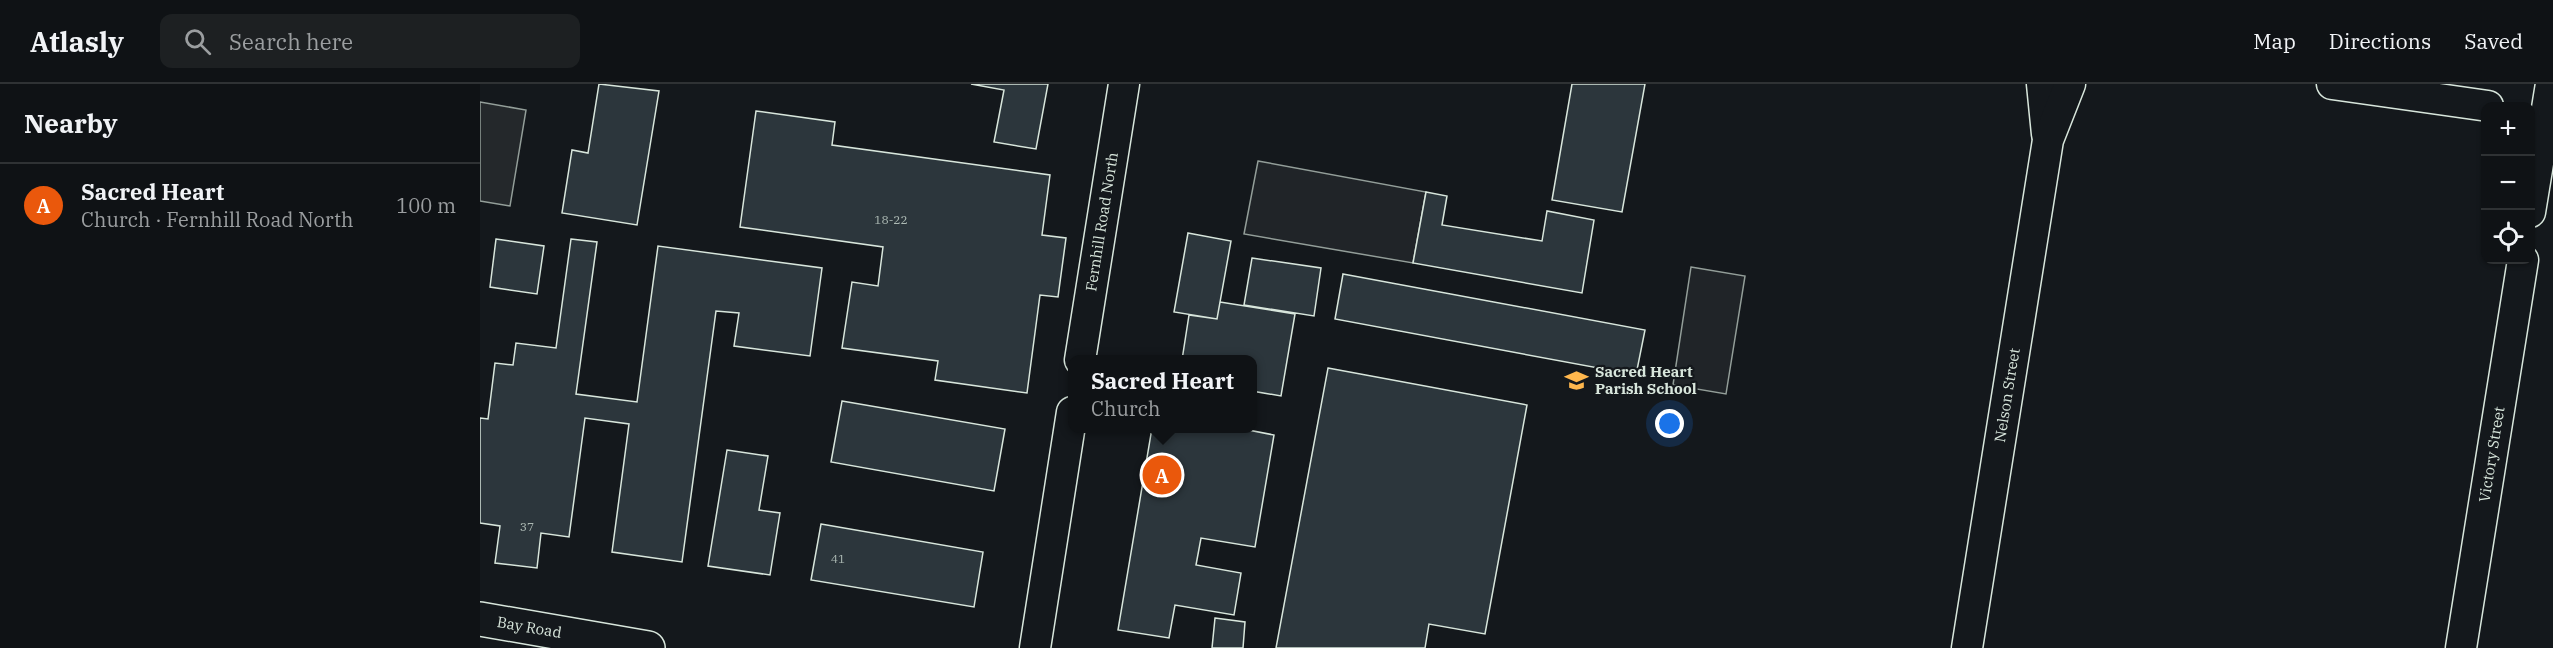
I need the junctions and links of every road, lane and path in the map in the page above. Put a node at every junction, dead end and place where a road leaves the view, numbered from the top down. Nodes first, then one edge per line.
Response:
1 (1124, 84) edge
2 (2042, 84) edge
3 (2070, 84) edge
4 (2332, 84) edge
5 (2551, 84) edge
6 (2481, 105) edge
7 (2543, 114) edge
8 (2048, 140) junction
9 (2530, 210) edge
10 (2522, 264) edge
11 (1081, 355) edge
12 (1069, 433) edge
13 (480, 619) edge
14 (648, 648) edge
15 (1035, 648) edge
16 (1967, 648) edge
17 (2461, 648) edge

1 - 11 street, Fernhill Road North
2 - 8 street, Nelson Street
3 - 8 street, Nelson Street
4 - 6 street
5 - 7 street
7 - 9 street
8 - 16 street, Nelson Street
10 - 17 street, Victory Street
12 - 15 street
13 - 14 main road, Bay Road

